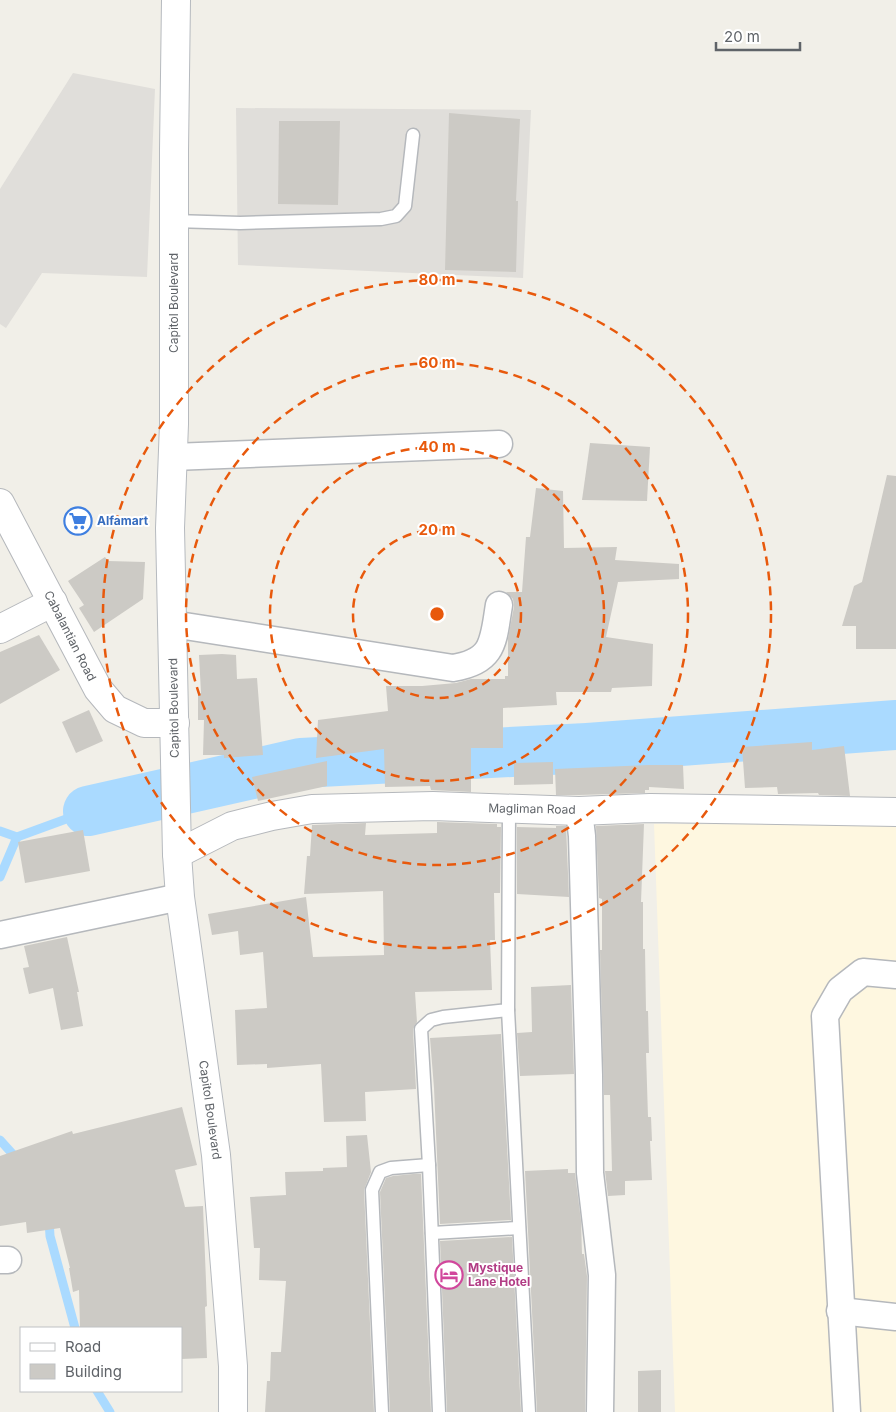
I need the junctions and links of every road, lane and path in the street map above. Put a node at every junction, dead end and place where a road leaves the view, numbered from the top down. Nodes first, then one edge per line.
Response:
1 (176, 0) edge
2 (413, 135) dead end
3 (174, 221) junction
4 (499, 444) dead end
5 (173, 457) junction
6 (0, 503) edge
7 (53, 602) junction
8 (499, 605) dead end
9 (172, 624) junction
10 (0, 629) edge
11 (175, 723) junction
12 (509, 809) junction
13 (580, 810) junction
14 (896, 812) edge
15 (177, 843) junction
16 (180, 896) junction
17 (6, 933) edge
18 (896, 975) edge
19 (508, 1010) junction
20 (429, 1165) junction
21 (518, 1228) junction
22 (432, 1233) junction
23 (840, 1311) junction
24 (896, 1317) edge
25 (233, 1412) edge
26 (382, 1412) edge
27 (439, 1412) edge
28 (529, 1412) edge
29 (600, 1412) edge
30 (847, 1412) edge

1 - 3 main road, Capitol Boulevard
2 - 3 lane
3 - 5 main road, Capitol Boulevard
4 - 5 street
5 - 9 main road, Capitol Boulevard
6 - 7 main road, Cabalantian Road
7 - 10 main road
7 - 11 main road, Cabalantian Road
8 - 9 street
9 - 11 main road, Capitol Boulevard
11 - 15 main road, Capitol Boulevard
12 - 13 main road, Magliman Road
12 - 15 main road, Magliman Road
12 - 19 lane
13 - 14 main road, Magliman Road
13 - 29 street
15 - 16 main road, Capitol Boulevard
16 - 17 street
16 - 25 main road, Capitol Boulevard
18 - 23 street
19 - 20 lane
19 - 21 lane
20 - 22 lane
20 - 26 lane
21 - 22 lane
21 - 28 lane
22 - 27 lane
23 - 24 street
23 - 30 street

